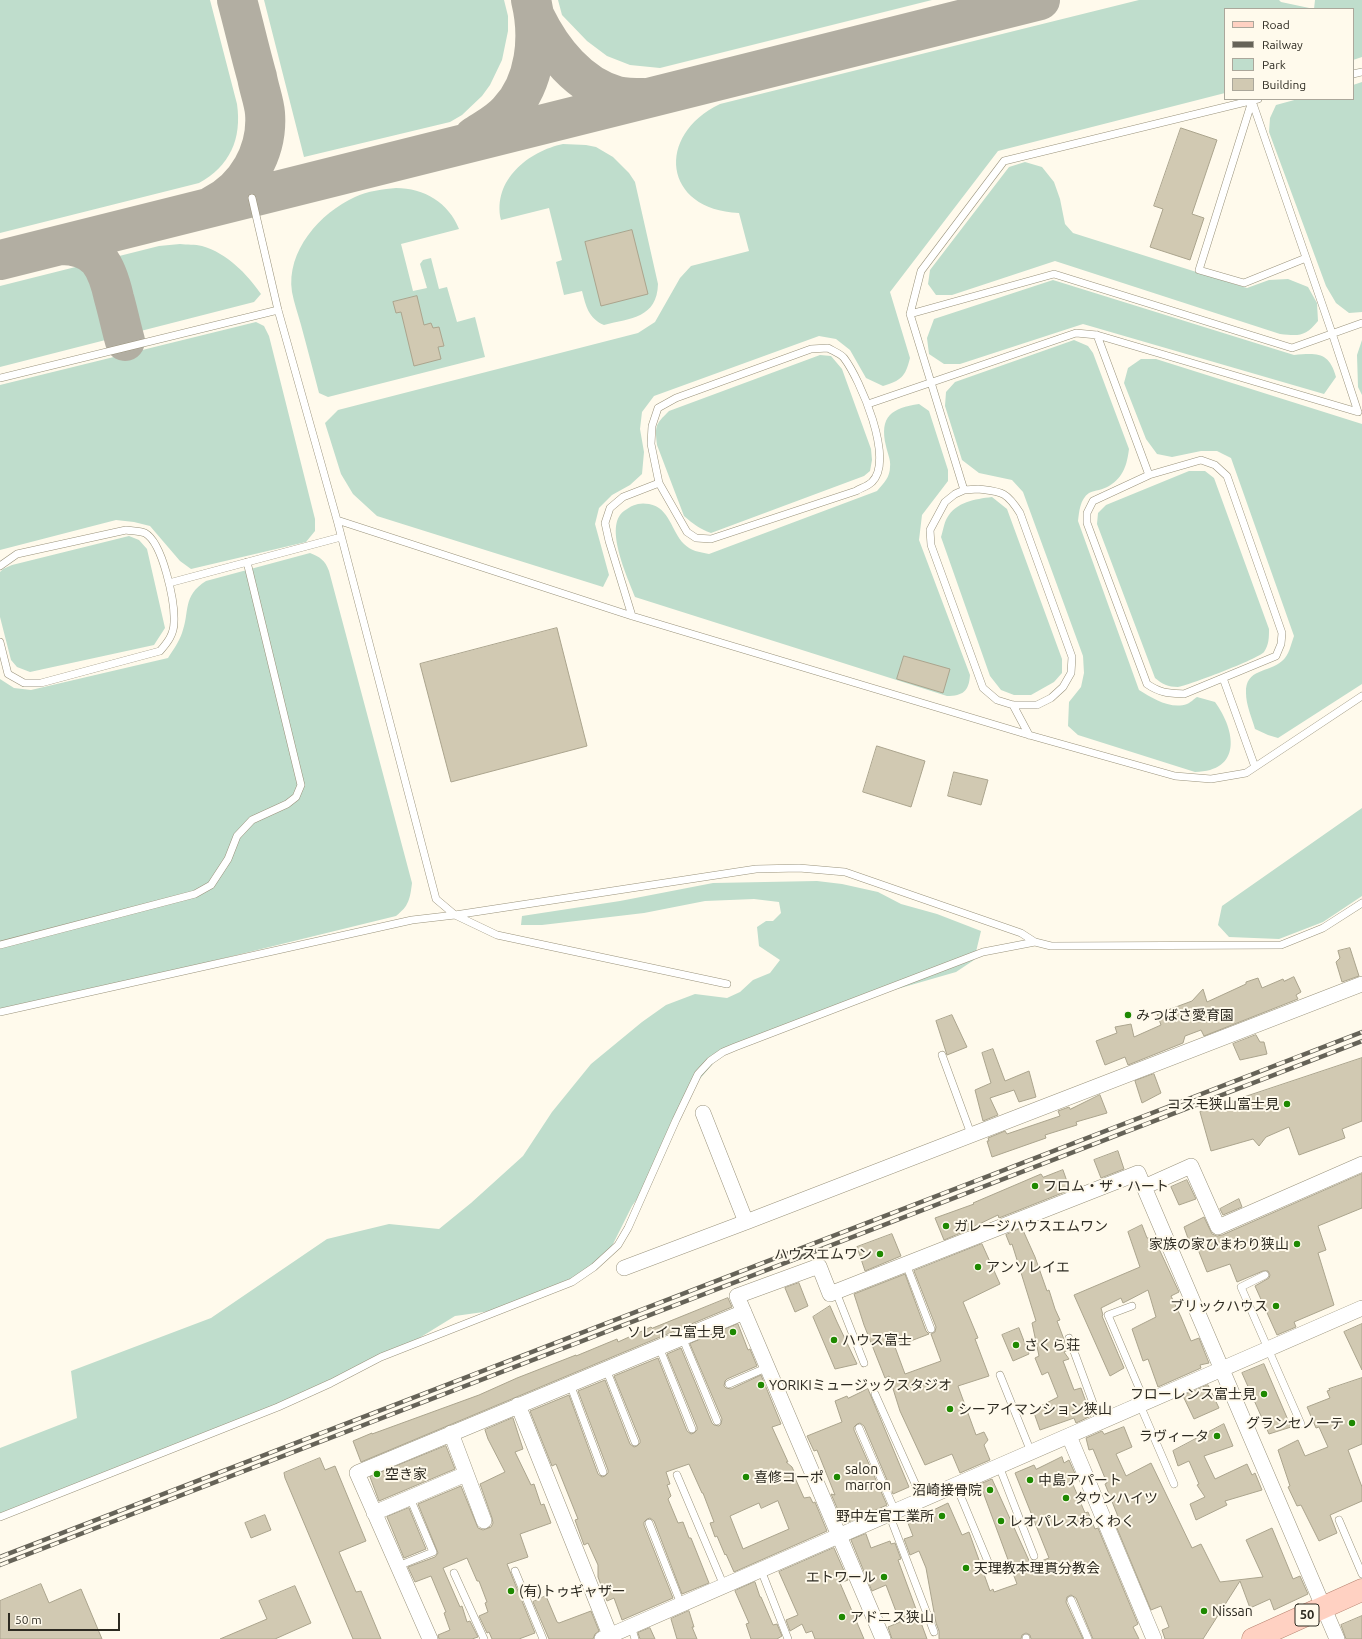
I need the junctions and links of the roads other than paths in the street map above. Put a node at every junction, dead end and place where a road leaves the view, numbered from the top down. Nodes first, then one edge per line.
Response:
1 (1255, 100) edge
2 (252, 198) dead end
3 (1306, 258) junction
4 (278, 310) junction
5 (910, 314) junction
6 (1362, 323) edge
7 (1332, 334) junction
8 (1097, 335) junction
9 (0, 378) edge
10 (931, 383) junction
11 (868, 404) junction
12 (1148, 475) junction
13 (660, 483) junction
14 (964, 490) junction
15 (337, 520) junction
16 (341, 537) junction
17 (248, 562) junction
18 (0, 566) edge
19 (169, 582) junction
20 (632, 616) junction
21 (0, 642) edge
22 (1224, 678) junction
23 (1362, 696) edge
24 (1013, 705) junction
25 (1029, 735) junction
26 (1255, 767) junction
27 (1362, 903) edge
28 (456, 915) junction
29 (1035, 942) junction
30 (0, 945) edge
31 (727, 984) dead end
32 (1362, 984) edge
33 (0, 1012) edge
34 (942, 1055) dead end
35 (703, 1113) dead end
36 (971, 1134) junction
37 (1362, 1164) edge
38 (1144, 1187) junction
39 (746, 1222) junction
40 (906, 1264) junction
41 (624, 1268) dead end
42 (1265, 1275) dead end
43 (836, 1292) junction
44 (1132, 1306) dead end
45 (1362, 1308) edge
46 (744, 1312) junction
47 (931, 1329) dead end
48 (682, 1337) junction
49 (1069, 1338) dead end
50 (659, 1347) junction
51 (1267, 1349) junction
52 (864, 1363) dead end
53 (768, 1367) junction
54 (606, 1368) junction
55 (1222, 1369) junction
56 (1000, 1375) dead end
57 (570, 1384) junction
58 (729, 1384) dead end
59 (875, 1394) dead end
60 (1142, 1404) junction
61 (518, 1405) junction
62 (717, 1421) dead end
63 (1100, 1422) junction
64 (1301, 1424) dead end
65 (859, 1428) dead end
66 (692, 1429) dead end
67 (451, 1432) junction
68 (1069, 1436) junction
69 (635, 1442) dead end
70 (1031, 1452) junction
71 (999, 1466) junction
72 (603, 1472) dead end
73 (466, 1474) junction
74 (677, 1475) dead end
75 (1174, 1484) dead end
76 (956, 1485) junction
77 (410, 1498) junction
78 (922, 1499) junction
79 (892, 1512) junction
80 (374, 1513) junction
81 (0, 1517) edge
82 (1339, 1520) dead end
83 (484, 1521) dead end
84 (649, 1522) dead end
85 (839, 1536) junction
86 (1034, 1556) dead end
87 (398, 1566) junction
88 (761, 1570) junction
89 (991, 1570) dead end
90 (515, 1571) dead end
91 (454, 1573) dead end
92 (1362, 1574) edge
93 (724, 1586) junction
94 (1362, 1590) edge
95 (1071, 1600) dead end
96 (681, 1604) junction
97 (1324, 1608) junction
98 (934, 1632) dead end
99 (633, 1633) edge
100 (606, 1637) edge
101 (430, 1639) edge
102 (484, 1639) edge
103 (543, 1639) edge
104 (788, 1639) edge
105 (884, 1639) edge
106 (1088, 1639) edge
107 (1154, 1639) edge
108 (1253, 1639) edge
109 (1337, 1639) edge

1 - 3 lane
1 - 3 lane
1 - 5 lane
2 - 4 lane
3 - 7 lane
4 - 9 lane
4 - 15 lane
5 - 7 lane
5 - 10 lane
6 - 7 lane
7 - 8 lane
8 - 10 lane
8 - 12 lane
10 - 11 lane
10 - 14 lane
11 - 13 lane
11 - 13 lane
12 - 22 lane
12 - 22 lane
13 - 20 lane
14 - 24 lane
14 - 24 lane
15 - 16 lane
15 - 20 lane
16 - 17 lane
16 - 28 lane
17 - 19 lane
17 - 30 lane
18 - 19 lane
19 - 21 lane
20 - 25 lane
22 - 26 lane
23 - 26 lane
24 - 25 lane
25 - 26 lane
27 - 29 lane
28 - 29 lane
28 - 31 lane
28 - 33 lane
29 - 81 lane
32 - 36 street
34 - 36 lane
35 - 39 street
36 - 39 street
37 - 38 street
38 - 40 street
38 - 55 street
39 - 41 street
40 - 43 street
40 - 47 lane
42 - 51 lane
43 - 46 street
43 - 52 lane
44 - 60 lane
45 - 51 street
46 - 48 street
46 - 53 street
48 - 50 street
48 - 62 lane
49 - 63 lane
50 - 54 street
50 - 66 lane
51 - 55 street
51 - 64 lane
53 - 58 lane
53 - 85 street
54 - 57 street
54 - 69 lane
55 - 60 street
55 - 97 street
56 - 70 lane
57 - 61 street
57 - 72 lane
59 - 78 lane
60 - 63 street
60 - 75 lane
61 - 67 street
61 - 100 street
63 - 68 street
65 - 79 lane
67 - 73 street
67 - 80 street
68 - 70 street
68 - 107 street
70 - 71 street
71 - 76 street
71 - 86 lane
73 - 77 street
73 - 83 street
74 - 93 lane
76 - 78 street
76 - 89 lane
77 - 80 street
77 - 87 lane
78 - 79 street
79 - 85 street
79 - 98 lane
80 - 87 street
82 - 92 lane
84 - 96 lane
85 - 88 street
85 - 105 street
87 - 101 street
88 - 93 street
88 - 104 lane
90 - 103 lane
91 - 102 lane
93 - 96 street
94 - 97 main road, 50
95 - 106 lane
96 - 99 street
97 - 108 main road, 50
97 - 109 street
99 - 100 street

